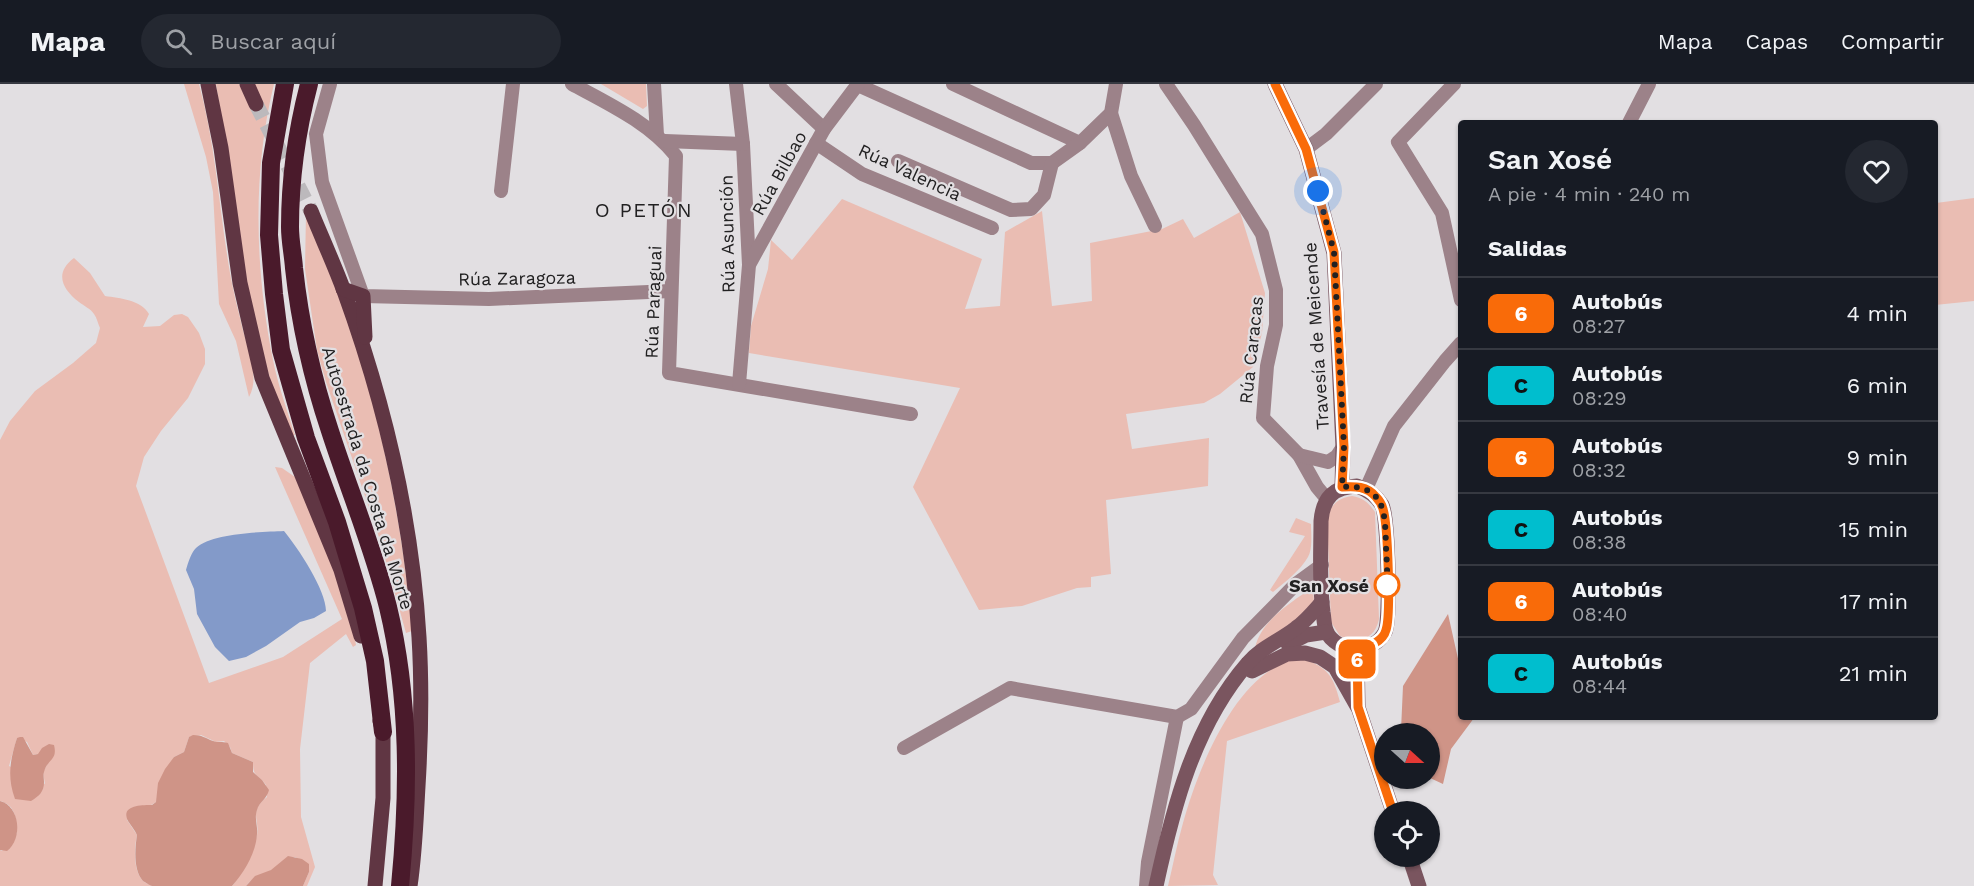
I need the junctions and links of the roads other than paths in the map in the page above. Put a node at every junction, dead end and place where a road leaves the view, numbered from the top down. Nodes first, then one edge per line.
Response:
1 (208, 84) edge
2 (246, 84) edge
3 (285, 84) edge
4 (309, 84) edge
5 (330, 84) edge
6 (513, 84) edge
7 (572, 84) edge
8 (654, 84) edge
9 (736, 84) edge
10 (776, 84) edge
11 (953, 84) edge
12 (1116, 84) edge
13 (1166, 84) edge
14 (1275, 84) edge
15 (1376, 84) edge
16 (1454, 84) edge
17 (1649, 84) edge
18 (858, 85) edge
19 (256, 104) tunnel mouth
20 (1111, 113) junction
21 (1631, 120) edge
22 (824, 129) junction
23 (661, 138) junction
24 (816, 143) junction
25 (1080, 143) junction
26 (743, 144) junction
27 (1306, 149) junction
28 (898, 161) dead end
29 (1052, 163) junction
30 (501, 191) dead end
31 (311, 211) tunnel mouth
32 (1155, 226) dead end
33 (992, 228) dead end
34 (749, 265) junction
35 (1458, 286) edge
36 (344, 289) junction
37 (671, 291) junction
38 (363, 296) junction
39 (1458, 346) edge
40 (367, 358) junction
41 (738, 384) junction
42 (911, 414) dead end
43 (1344, 447) junction
44 (1299, 455) junction
45 (1342, 487) junction
46 (1366, 489) junction
47 (1327, 499) junction
48 (1322, 565) junction
49 (1322, 602) junction
50 (1326, 632) junction
51 (1357, 650) junction
52 (1252, 671) junction
53 (1227, 692) junction
54 (1358, 707) junction
55 (1177, 717) junction
56 (382, 732) junction
57 (904, 748) dead end
58 (1389, 801) edge
59 (1413, 867) edge
60 (375, 886) edge
61 (399, 886) edge
62 (410, 886) edge
63 (1146, 886) edge
64 (1156, 886) edge
65 (1419, 886) edge

1 - 56 main road
2 - 19 main road
3 - 56 highway
4 - 61 highway, Autoestrada da Costa da Morte
5 - 38 street
6 - 30 street
7 - 23 street
8 - 23 street
9 - 26 street, Rúa Asunción
10 - 22 street
11 - 25 street
12 - 20 street
13 - 44 street, Rúa Caracas
14 - 27 main road, Travesía de Meicende
15 - 27 street
16 - 35 street
17 - 21 street
18 - 22 street, Rúa Bilbao
18 - 29 street
20 - 25 street
20 - 32 street
22 - 24 street, Rúa Bilbao
23 - 26 street
23 - 37 street, Rúa Paraguai
24 - 33 street, Rúa Valencia
24 - 34 street, Rúa Bilbao
25 - 29 street
26 - 34 street, Rúa Asunción
27 - 43 main road, Travesía de Meicende
28 - 29 street
31 - 36 main road
34 - 41 street, Rúa Asunción
36 - 38 main road
36 - 40 main road
37 - 38 street, Rúa Zaragoza
37 - 41 street, Rúa Paraguai
38 - 40 main road
39 - 46 street
40 - 62 main road
41 - 42 street, Rúa Paraguai
43 - 44 street
43 - 45 main road, Travesía de Meicende
44 - 47 street, Rúa Caracas
45 - 46 main road
45 - 47 main road
46 - 51 main road
47 - 48 main road
48 - 49 main road
48 - 55 street
49 - 50 main road
49 - 53 main road
50 - 51 main road
50 - 52 main road
51 - 54 main road
52 - 53 main road
52 - 54 main road
53 - 64 main road
54 - 58 main road
55 - 57 street
55 - 63 street
56 - 60 main road
59 - 65 main road

